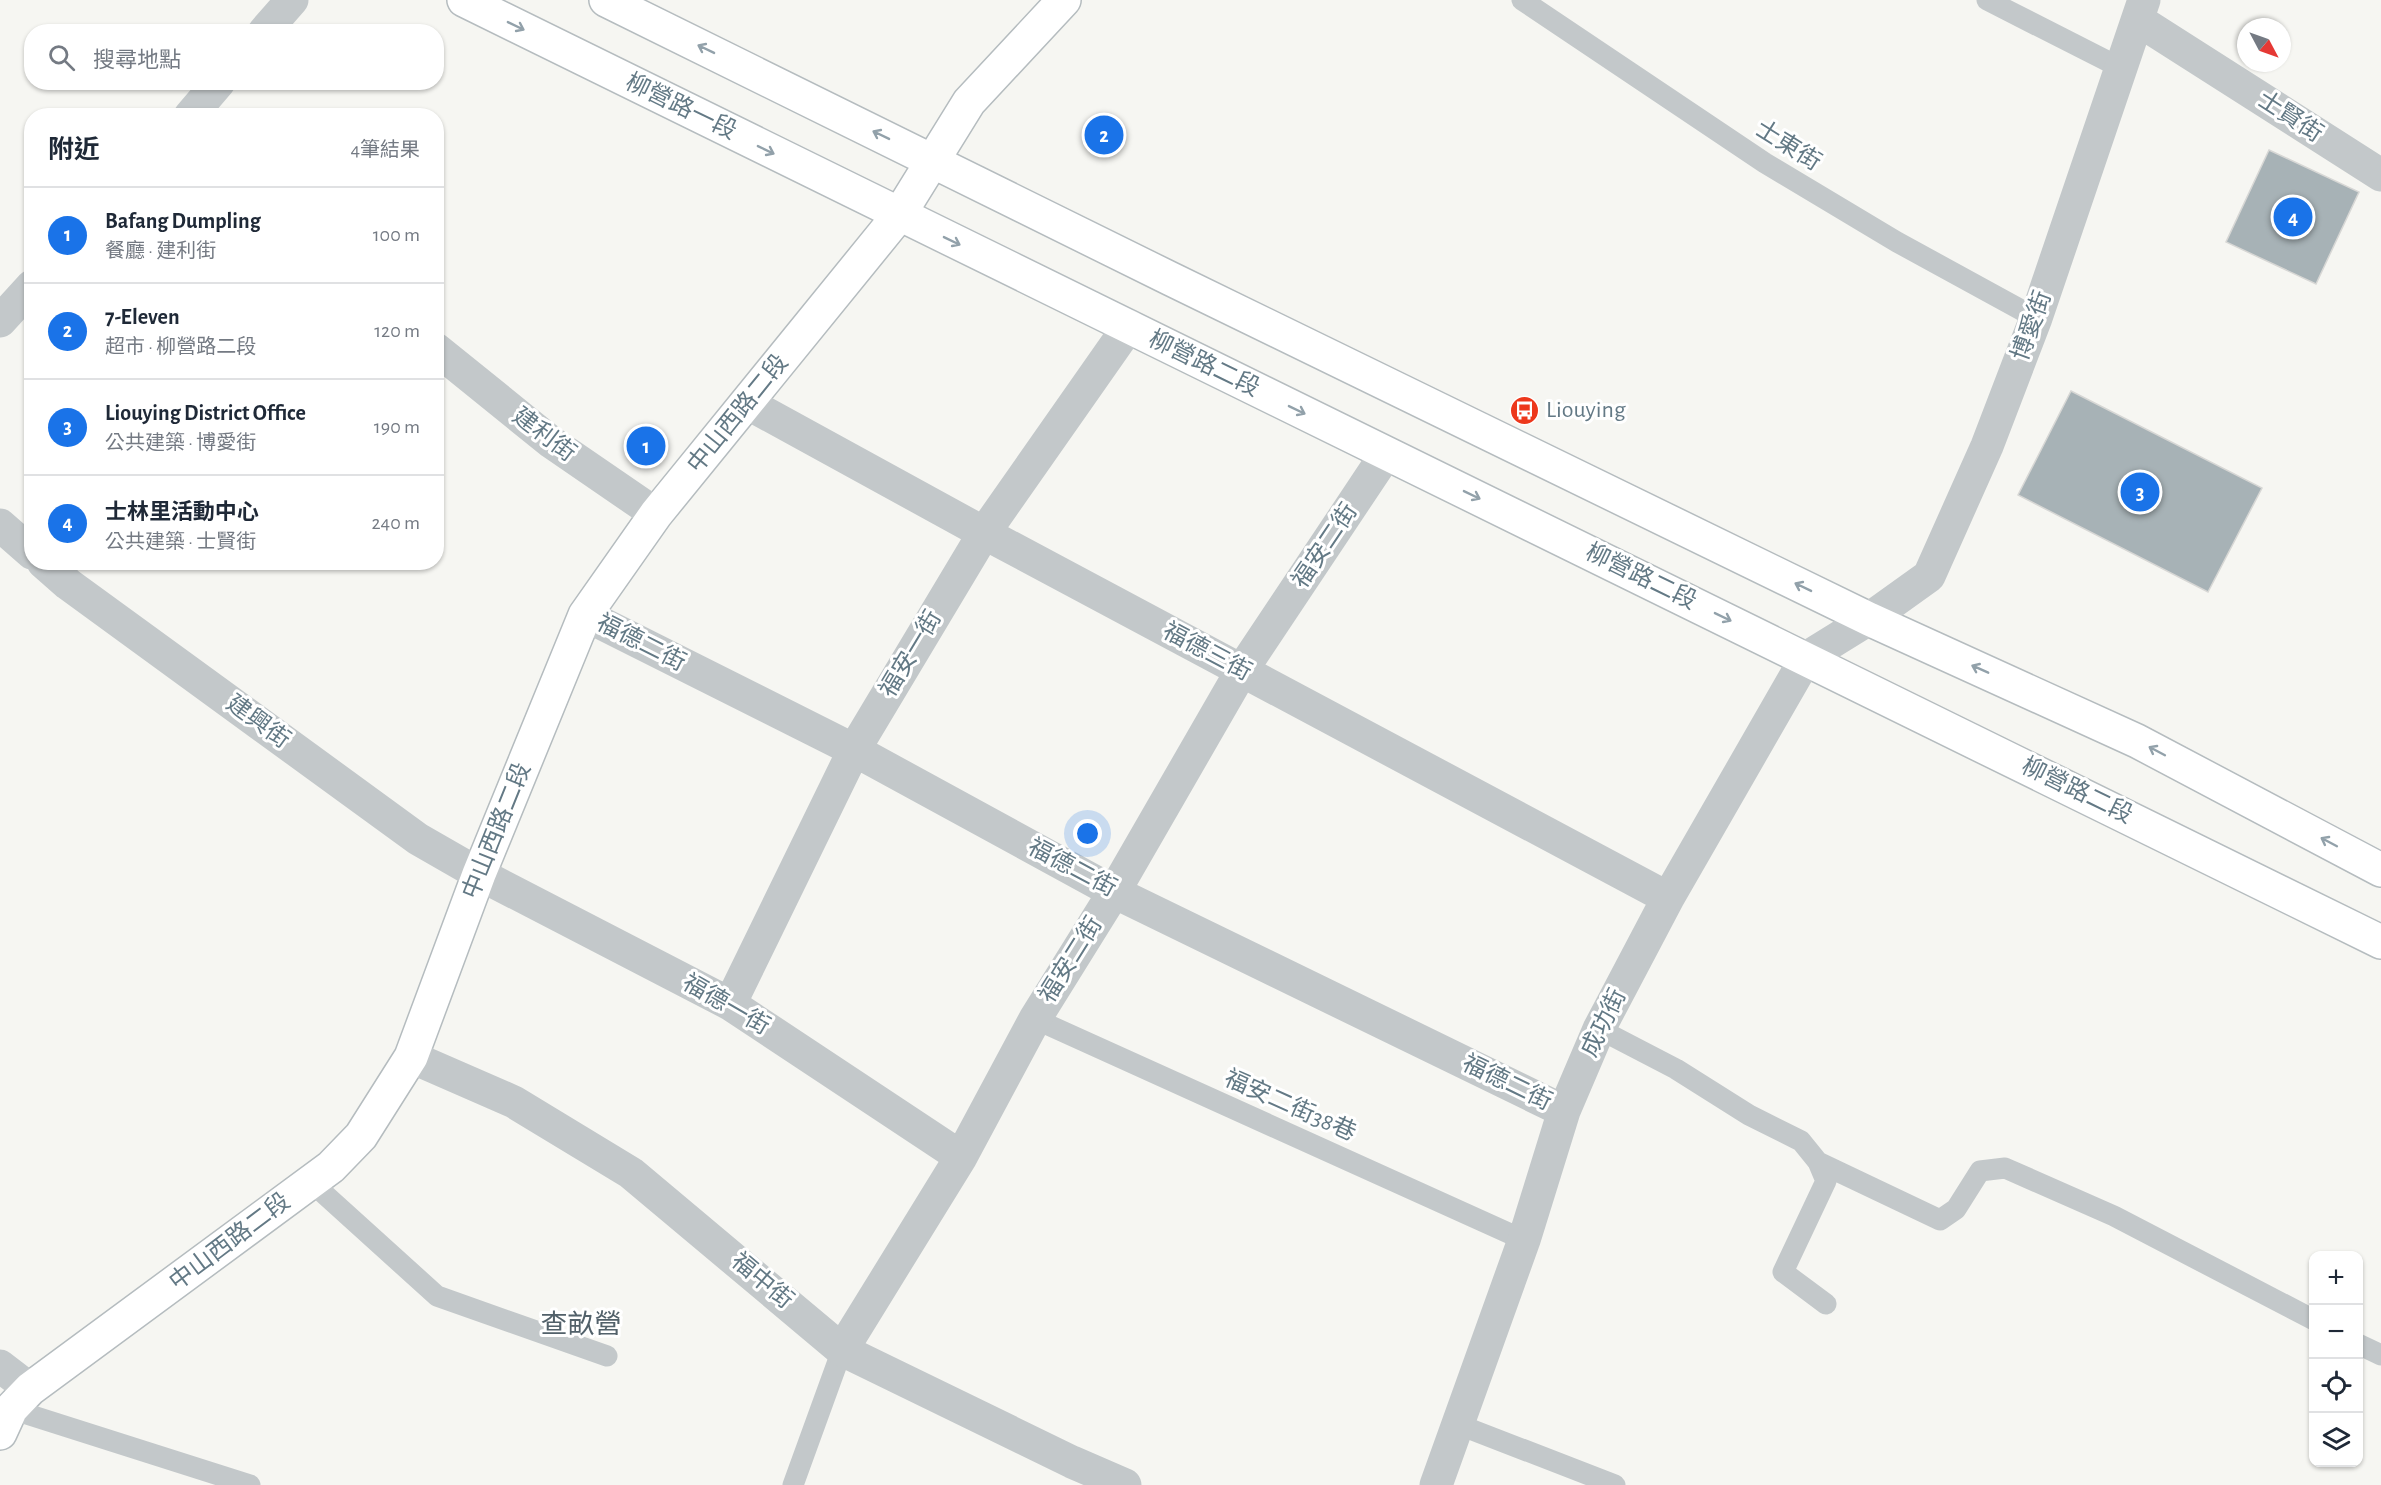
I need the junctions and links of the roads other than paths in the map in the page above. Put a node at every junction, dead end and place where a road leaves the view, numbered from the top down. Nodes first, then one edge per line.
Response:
1 (292, 0) edge
2 (464, 0) edge
3 (606, 0) edge
4 (1064, 0) edge
5 (1522, 0) edge
6 (1987, 0) edge
7 (2141, 10) edge
8 (271, 24) edge
9 (2121, 68) junction
10 (212, 90) edge
11 (197, 108) edge
12 (933, 160) junction
13 (2381, 175) edge
14 (899, 215) junction
15 (24, 294) edge
16 (2, 316) edge
17 (2036, 318) junction
18 (1129, 326) junction
19 (444, 355) edge
20 (747, 403) junction
21 (1386, 454) junction
22 (656, 514) junction
23 (0, 525) edge
24 (984, 533) junction
25 (24, 546) edge
26 (52, 570) edge
27 (585, 615) junction
28 (1869, 619) junction
29 (1806, 658) junction
30 (1242, 670) junction
31 (854, 750) junction
32 (2381, 870) edge
33 (479, 874) junction
34 (1114, 892) junction
35 (1668, 898) junction
36 (2381, 942) edge
37 (730, 1004) junction
38 (1035, 1019) junction
39 (1599, 1029) junction
40 (411, 1057) junction
41 (1564, 1111) junction
42 (961, 1157) junction
43 (1818, 1162) junction
44 (311, 1182) junction
45 (1524, 1240) junction
46 (1826, 1304) dead end
47 (2309, 1318) edge
48 (2363, 1346) edge
49 (842, 1350) junction
50 (2381, 1355) edge
51 (607, 1356) dead end
52 (0, 1366) edge
53 (14, 1410) edge
54 (1457, 1424) junction
55 (250, 1485) edge
56 (793, 1485) edge
57 (1125, 1485) edge
58 (1436, 1485) edge
59 (1615, 1485) edge

1 - 8 street
2 -> 14 street, 柳營路一段
12 -> 3 street
4 - 12 street, 中山西路二段
5 - 17 lane, 士東街
6 - 9 lane
7 - 9 street, 博愛街
7 - 13 street, 士賢街
9 - 17 street, 博愛街
10 - 11 street
12 - 14 street, 中山西路二段
28 -> 12 street
14 -> 18 street, 柳營路二段
14 - 20 street, 中山西路二段
15 - 16 street
17 - 28 street, 博愛街
18 -> 21 street, 柳營路二段
18 - 24 street, 福安一街
19 - 22 street, 建利街
20 - 22 street, 中山西路二段
20 - 24 street, 福德三街
21 -> 29 street, 柳營路二段
21 - 30 street, 福安二街
22 - 27 street, 中山西路二段
23 - 25 street
24 - 30 street, 福德三街
24 - 31 street, 福安一街
26 - 33 street, 建興街
27 - 31 street, 福德二街
27 - 33 street, 中山西路二段
28 - 29 street, 成功街
32 -> 28 street
29 - 35 street, 成功街
29 - 36 street, 柳營路二段
30 - 34 street, 福安二街
30 - 35 street, 福德三街
31 - 34 street, 福德二街
31 - 37 street, 福安一街
33 - 37 street, 福德一街
33 - 40 street, 中山西路二段
34 - 38 street, 福安二街
34 - 41 street, 福德二街
35 - 39 street, 成功街
37 - 42 street, 福德一街
38 - 42 street, 福安二街
38 - 45 lane, 福安二街38巷
39 - 41 street, 成功街
39 - 43 lane
40 - 44 street, 中山西路二段
40 - 49 street, 福中街
41 - 45 street, 成功街
42 - 49 street, 福安二街
43 - 46 lane
43 - 47 lane
44 - 51 lane
44 - 53 street, 中山西路二段
45 - 54 street, 成功街
48 - 50 lane
49 - 56 lane
49 - 57 street, 福中街
52 - 53 street
53 - 55 lane
54 - 58 street, 成功街
54 - 59 lane

